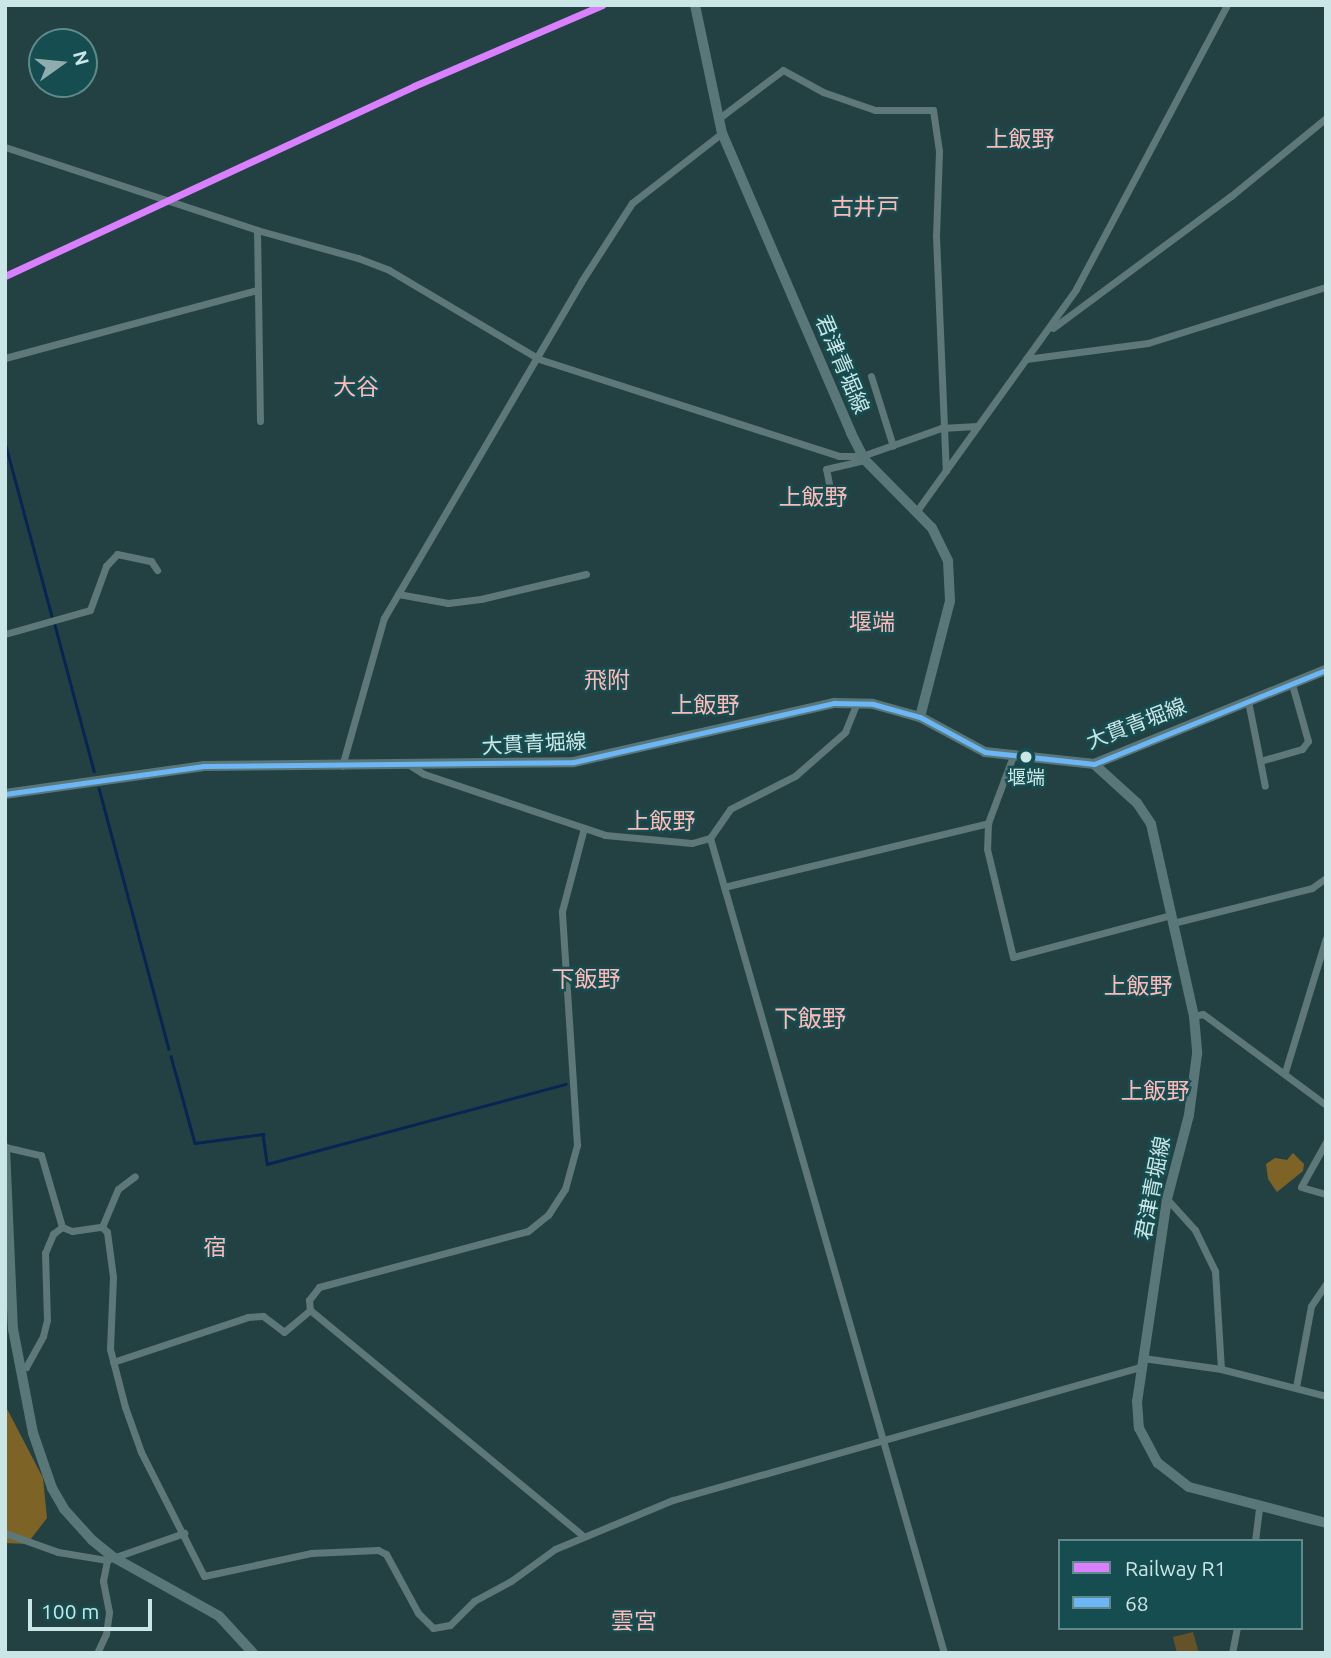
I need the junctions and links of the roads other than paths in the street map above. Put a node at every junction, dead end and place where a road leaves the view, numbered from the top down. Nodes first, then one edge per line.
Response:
1 (695, 5) edge
2 (1227, 5) edge
3 (1326, 118) edge
4 (718, 119) junction
5 (722, 133) junction
6 (5, 147) edge
7 (257, 230) junction
8 (1326, 287) edge
9 (257, 290) junction
10 (1049, 330) junction
11 (5, 358) edge
12 (539, 359) junction
13 (1026, 359) junction
14 (871, 376) dead end
15 (260, 421) dead end
16 (977, 426) junction
17 (941, 428) junction
18 (893, 446) junction
19 (864, 458) junction
20 (946, 471) junction
21 (831, 494) dead end
22 (916, 512) junction
23 (157, 570) dead end
24 (586, 574) dead end
25 (398, 594) junction
26 (5, 634) edge
27 (1326, 670) edge
28 (1292, 684) junction
29 (1248, 701) junction
30 (858, 703) junction
31 (920, 717) junction
32 (1013, 757) junction
33 (1260, 761) junction
34 (1094, 764) junction
35 (342, 766) junction
36 (411, 766) junction
37 (1265, 786) dead end
38 (5, 794) edge
39 (988, 823) junction
40 (584, 828) junction
41 (710, 838) junction
42 (1326, 878) edge
43 (724, 887) junction
44 (1172, 919) junction
45 (1326, 938) edge
46 (1194, 1016) junction
47 (1285, 1072) junction
48 (1326, 1105) edge
49 (1326, 1142) edge
50 (5, 1148) edge
51 (135, 1175) dead end
52 (1326, 1194) edge
53 (1167, 1199) junction
54 (62, 1227) junction
55 (102, 1227) junction
56 (1326, 1284) edge
57 (310, 1310) junction
58 (113, 1362) junction
59 (1142, 1362) junction
60 (19, 1367) junction
61 (1221, 1369) junction
62 (1296, 1387) junction
63 (1326, 1396) edge
64 (884, 1439) junction
65 (1259, 1508) junction
66 (1326, 1522) edge
67 (5, 1533) edge
68 (184, 1533) junction
69 (583, 1536) junction
70 (1255, 1539) edge
71 (110, 1558) junction
72 (1237, 1630) edge
73 (97, 1653) edge
74 (253, 1653) edge
75 (944, 1653) edge
76 (1232, 1653) edge

1 - 4 main road, 君津青堀線
2 - 10 street
3 - 10 street
4 - 5 main road, 君津青堀線
4 - 17 street
5 - 12 street
5 - 19 main road, 君津青堀線
6 - 7 street
7 - 9 street
7 - 12 street
8 - 13 street
9 - 11 street
9 - 15 street
10 - 13 street
12 - 19 street
12 - 25 street
13 - 16 street
14 - 18 street
16 - 17 street
16 - 20 street
17 - 18 street
17 - 20 street
18 - 19 street
19 - 21 street
19 - 22 main road, 君津青堀線
20 - 22 street
22 - 31 main road, 君津青堀線
23 - 26 street
24 - 25 street
25 - 35 street
27 - 28 main road, 大貫青堀線
28 - 29 main road, 大貫青堀線
28 - 33 street
29 - 33 street
29 - 34 main road, 大貫青堀線
30 - 31 main road, 大貫青堀線
30 - 36 main road, 大貫青堀線
30 - 41 street
31 - 32 main road, 大貫青堀線
32 - 34 main road, 大貫青堀線
32 - 39 street
33 - 37 street
34 - 44 main road, 君津青堀線
35 - 36 main road, 大貫青堀線
35 - 38 main road, 大貫青堀線
36 - 40 street
39 - 43 street
39 - 44 street
40 - 41 street
40 - 57 street
41 - 43 street
42 - 44 street
43 - 64 street
44 - 46 main road, 君津青堀線
45 - 47 street
46 - 47 street
46 - 53 main road, 君津青堀線
47 - 48 street
49 - 52 street
50 - 54 street
50 - 60 main road
51 - 55 street
53 - 59 main road, 君津青堀線
53 - 61 street
54 - 55 street
54 - 60 street
55 - 58 street
56 - 62 street
57 - 58 street
57 - 69 street
58 - 68 street
59 - 61 street
59 - 64 street
59 - 65 main road, 君津青堀線
60 - 71 main road
61 - 62 street
62 - 63 street
64 - 69 street
64 - 75 street
65 - 66 main road, 君津青堀線
65 - 70 street
67 - 71 street
68 - 69 street
68 - 71 street
71 - 73 street
71 - 74 main road
72 - 76 street

